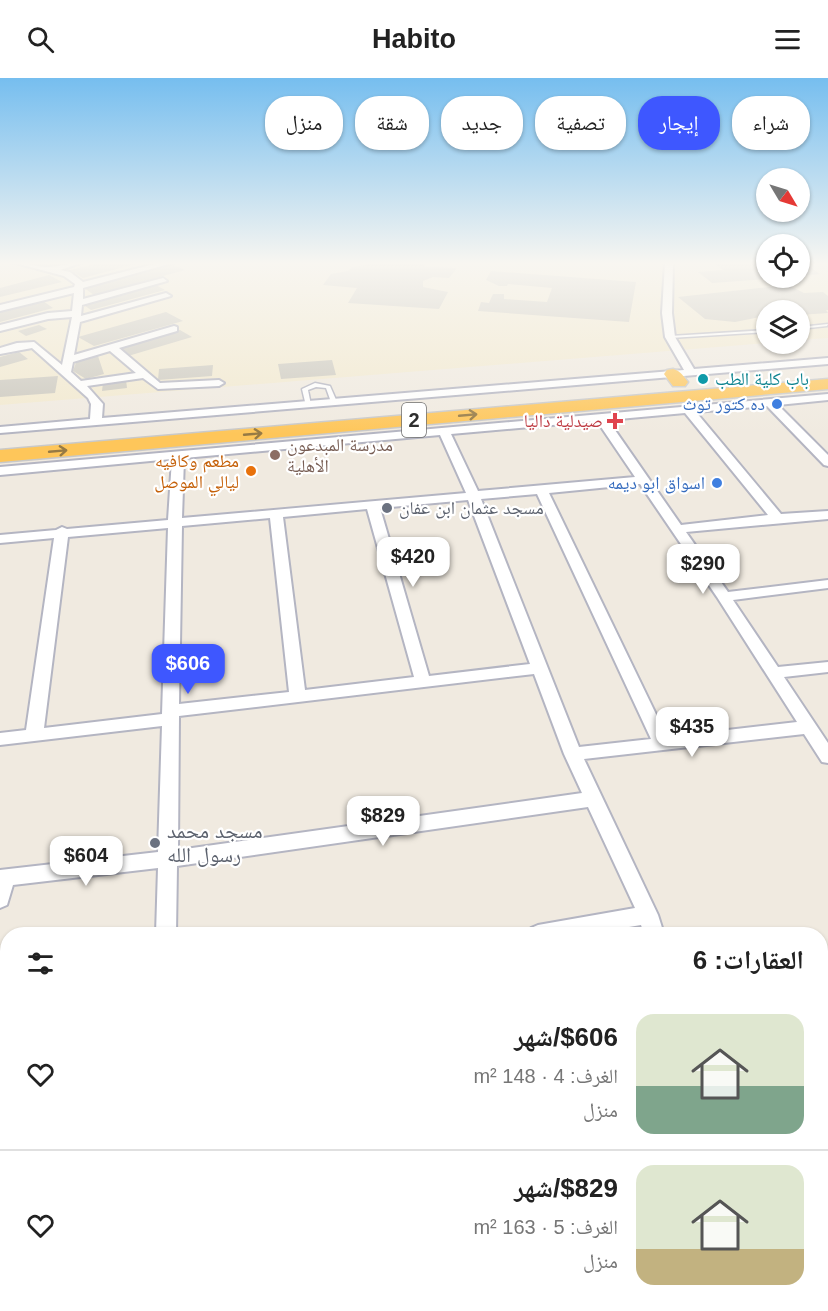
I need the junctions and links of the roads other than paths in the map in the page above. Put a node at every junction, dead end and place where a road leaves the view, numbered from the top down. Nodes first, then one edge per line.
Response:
1 (34, 320) edge
2 (77, 320) edge
3 (667, 320) edge
4 (827, 325) edge
5 (810, 327) edge
6 (0, 328) edge
7 (174, 329) dead end
8 (756, 332) edge
9 (0, 333) edge
10 (669, 337) junction
11 (17, 346) junction
12 (111, 347) junction
13 (0, 351) edge
14 (69, 360) junction
15 (828, 361) edge
16 (828, 370) edge
17 (66, 373) junction
18 (145, 375) junction
19 (681, 376) junction
20 (219, 383) dead end
21 (79, 384) junction
22 (828, 384) edge
23 (815, 394) edge
24 (334, 402) junction
25 (769, 402) junction
26 (308, 405) junction
27 (688, 409) junction
28 (600, 417) junction
29 (438, 418) junction
30 (96, 422) junction
31 (0, 430) edge
32 (0, 440) edge
33 (178, 455) junction
34 (0, 456) edge
35 (828, 462) edge
36 (0, 471) edge
37 (645, 480) junction
38 (541, 489) junction
39 (473, 495) junction
40 (372, 504) junction
41 (276, 513) junction
42 (828, 515) edge
43 (777, 518) junction
44 (175, 522) junction
45 (678, 529) junction
46 (62, 531) junction
47 (0, 539) edge
48 (828, 584) edge
49 (724, 597) junction
50 (828, 667) edge
51 (542, 668) junction
52 (773, 672) junction
53 (423, 682) junction
54 (298, 696) junction
55 (171, 715) junction
56 (808, 727) junction
57 (34, 735) junction
58 (0, 740) edge
59 (662, 744) junction
60 (573, 754) junction
61 (828, 757) edge
62 (593, 799) junction
63 (168, 859) junction
64 (2, 878) edge
65 (0, 899) edge
66 (651, 925) edge
67 (166, 927) edge
68 (626, 927) edge

1 - 6 street
2 - 14 street
3 - 10 street
4 - 5 lane
7 - 12 street
8 - 10 lane
9 - 11 street
10 - 19 street
11 - 13 street
11 - 17 street
12 - 14 street
12 - 18 street
14 - 17 street
15 - 19 street
16 - 19 highway, 2
17 - 21 street
18 - 20 street
18 - 21 street
19 - 24 street
19 - 29 highway, 2
21 - 30 street
22 - 23 highway, 2
23 - 25 street
29 -> 23 highway, 2
24 - 26 street
24 - 26 lane
25 - 27 street
25 - 35 street
26 - 30 street
27 - 28 street
27 - 43 street
28 - 29 street
28 - 37 street
29 - 32 highway, 2
29 - 33 street
34 -> 29 highway, 2
29 - 39 street
30 - 31 street
33 - 36 street
33 - 44 street
37 - 38 street
37 - 45 street
38 - 39 street
38 - 59 street
39 - 40 street
39 - 51 street
40 - 41 street
40 - 53 street
41 - 44 street
41 - 54 street
42 - 43 street
43 - 45 street
44 - 46 street
44 - 55 street
45 - 49 street
46 - 47 street
46 - 57 street
48 - 49 street
49 - 52 street
50 - 52 street
51 - 53 street
51 - 60 street
52 - 56 street
53 - 54 street
54 - 55 street
55 - 57 street
55 - 63 street
56 - 59 street
56 - 61 street
57 - 58 street
59 - 60 street
60 - 62 street
62 - 63 street
62 - 66 street
63 - 64 street
63 - 67 street
64 - 65 street
66 - 68 street

